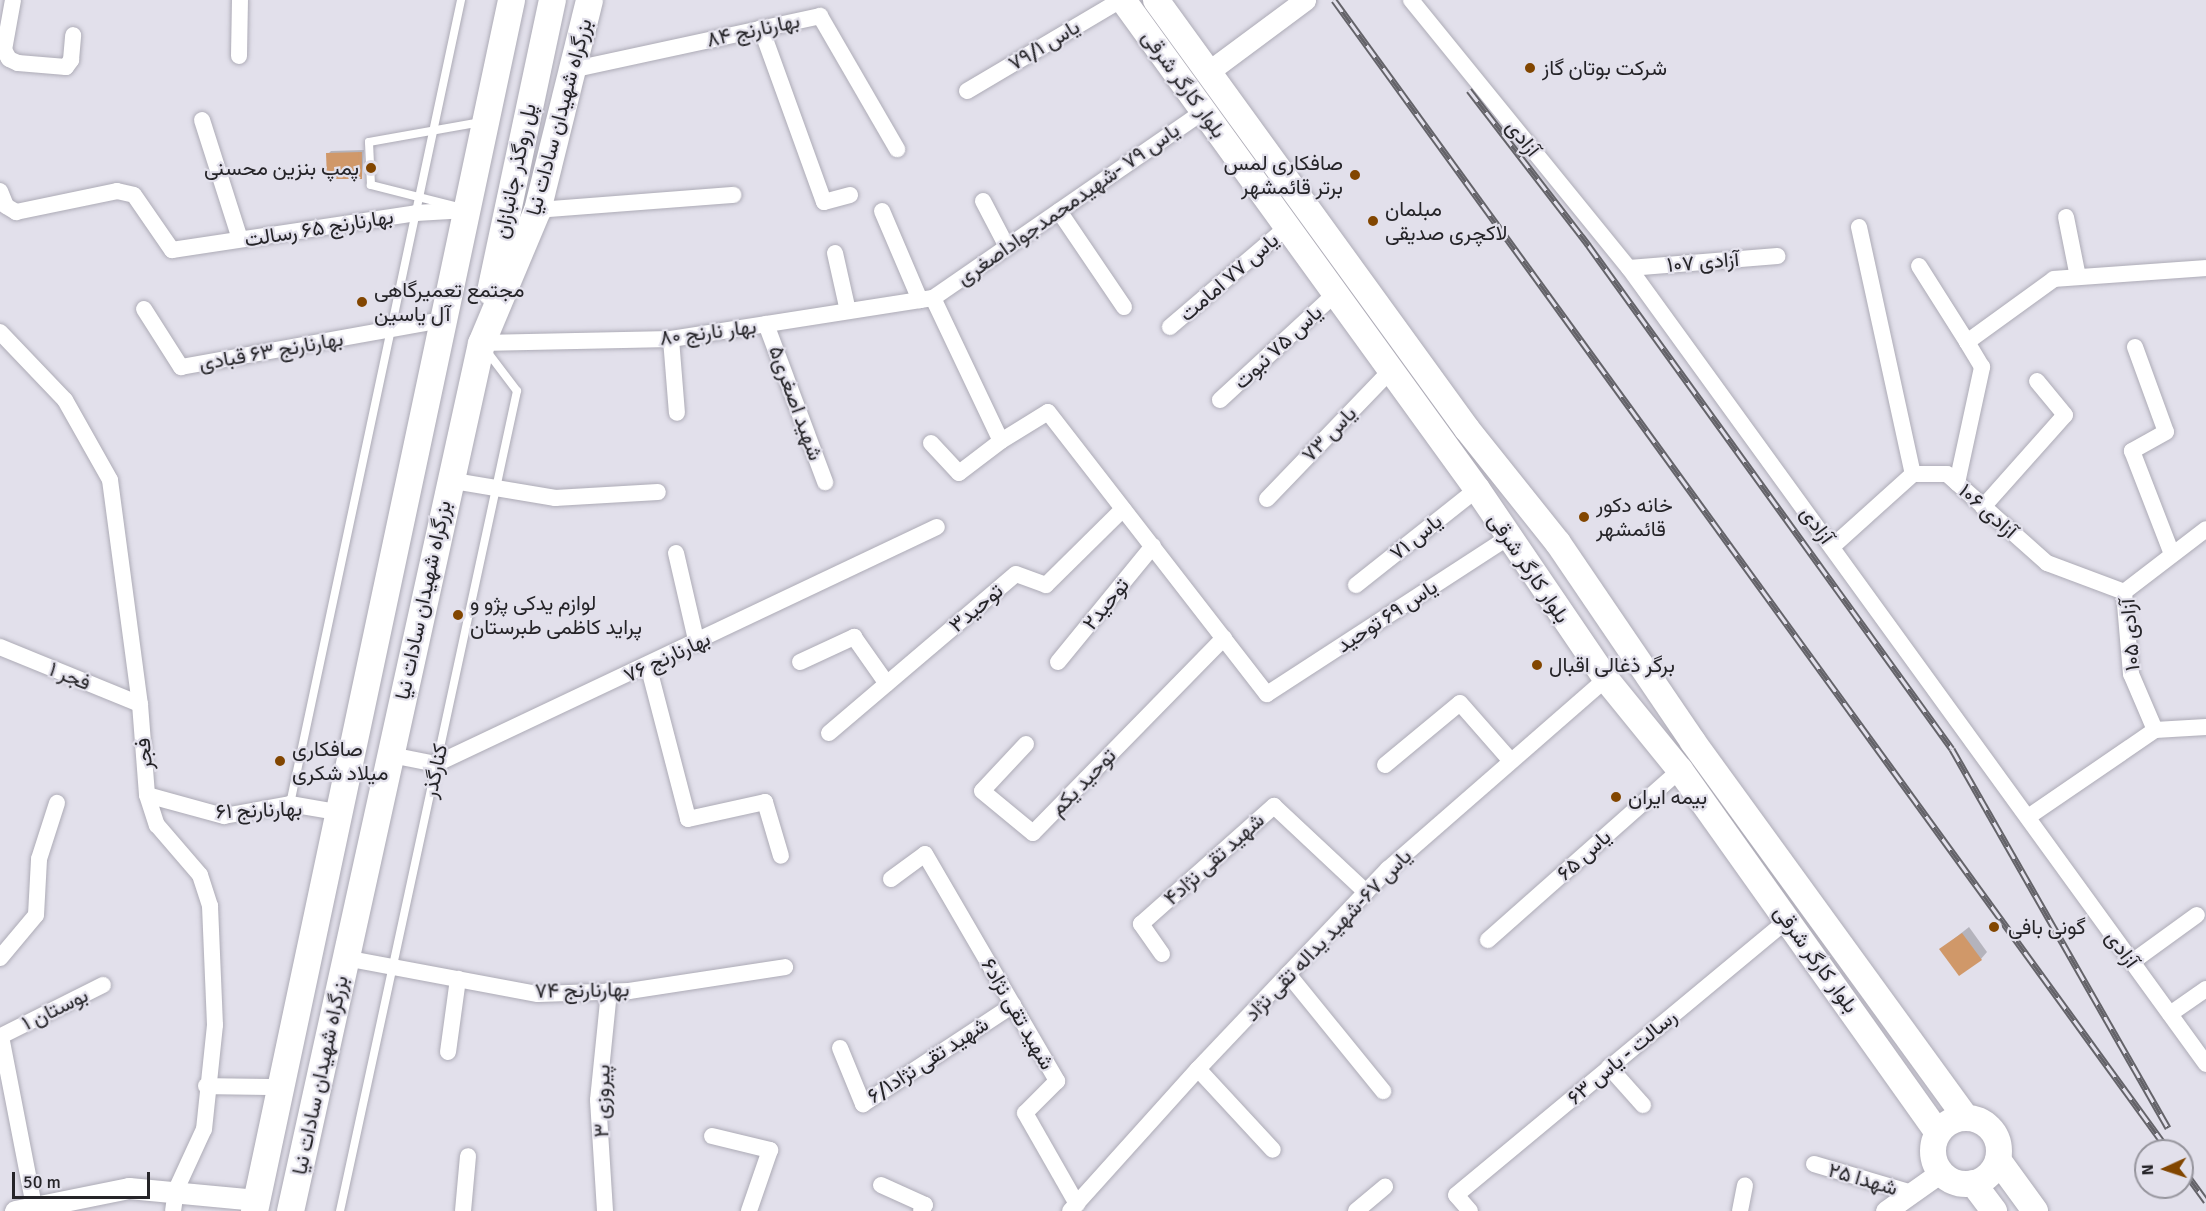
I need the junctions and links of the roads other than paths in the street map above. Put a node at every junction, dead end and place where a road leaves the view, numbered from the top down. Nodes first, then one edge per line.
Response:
1 (13, 0) edge
2 (240, 0) edge
3 (461, 0) edge
4 (510, 0) edge
5 (552, 0) edge
6 (589, 0) edge
7 (1122, 0) edge
8 (1156, 0) edge
9 (1305, 0) edge
10 (1411, 0) edge
11 (761, 28) junction
12 (73, 35) dead end
13 (239, 56) dead end
14 (571, 70) junction
15 (1208, 72) junction
16 (967, 91) dead end
17 (1204, 111) junction
18 (202, 120) dead end
19 (484, 121) junction
20 (433, 133) junction
21 (897, 149) dead end
22 (0, 191) edge
23 (733, 195) dead end
24 (850, 195) dead end
25 (983, 201) dead end
26 (418, 205) junction
27 (467, 210) junction
28 (537, 210) junction
29 (882, 211) dead end
30 (1059, 211) junction
31 (2066, 217) dead end
32 (1287, 227) junction
33 (1858, 227) dead end
34 (240, 239) junction
35 (1007, 247) junction
36 (835, 253) dead end
37 (1778, 256) dead end
38 (1919, 266) dead end
39 (1629, 268) junction
40 (2206, 268) edge
41 (2078, 277) junction
42 (1336, 293) junction
43 (926, 299) junction
44 (1124, 307) dead end
45 (144, 309) dead end
46 (848, 311) junction
47 (443, 320) junction
48 (766, 324) junction
49 (1170, 327) dead end
50 (393, 329) junction
51 (0, 332) edge
52 (671, 339) junction
53 (1967, 342) junction
54 (480, 343) junction
55 (2135, 347) dead end
56 (1390, 370) junction
57 (2037, 381) dead end
58 (1220, 400) dead end
59 (677, 413) dead end
60 (1001, 441) junction
61 (931, 443) dead end
62 (1912, 474) junction
63 (448, 480) junction
64 (825, 482) dead end
65 (1957, 483) junction
66 (495, 488) junction
67 (1477, 489) junction
68 (658, 492) dead end
69 (1267, 499) dead end
70 (1983, 507) junction
71 (1124, 508) junction
72 (938, 527) dead end
73 (2206, 529) edge
74 (1507, 538) junction
75 (1153, 546) junction
76 (1833, 546) junction
77 (676, 553) dead end
78 (2172, 554) junction
79 (1356, 585) dead end
80 (2124, 592) junction
81 (1224, 638) junction
82 (697, 644) junction
83 (0, 647) edge
84 (800, 662) dead end
85 (1058, 662) dead end
86 (648, 665) junction
87 (1606, 679) junction
88 (887, 684) junction
89 (140, 704) junction
90 (2206, 727) edge
91 (2155, 730) junction
92 (829, 733) dead end
93 (1026, 744) dead end
94 (391, 755) junction
95 (1511, 761) junction
96 (436, 764) junction
97 (1385, 765) dead end
98 (1680, 770) junction
99 (147, 795) junction
100 (57, 803) dead end
101 (290, 804) junction
102 (336, 812) junction
103 (2028, 817) junction
104 (782, 856) dead end
105 (891, 879) dead end
106 (1366, 892) junction
107 (2197, 915) dead end
108 (1788, 919) junction
109 (1488, 940) dead end
110 (1162, 954) dead end
111 (0, 958) edge
112 (345, 958) junction
113 (2132, 962) junction
114 (392, 967) junction
115 (784, 967) dead end
116 (1288, 974) junction
117 (458, 979) junction
118 (103, 985) dead end
119 (2206, 988) edge
120 (609, 992) junction
121 (1013, 1005) junction
122 (2170, 1014) junction
123 (840, 1048) dead end
124 (448, 1052) dead end
125 (2206, 1064) edge
126 (1609, 1067) junction
127 (1198, 1069) junction
128 (207, 1086) junction
129 (279, 1087) junction
130 (1383, 1090) dead end
131 (1643, 1105) dead end
132 (1965, 1118) junction
133 (1938, 1133) junction
134 (712, 1136) dead end
135 (1273, 1150) dead end
136 (468, 1156) dead end
137 (1998, 1160) junction
138 (1814, 1164) dead end
139 (1941, 1172) junction
140 (1973, 1183) junction
141 (880, 1185) dead end
142 (1745, 1185) dead end
143 (1385, 1187) dead end
144 (176, 1190) junction
145 (1912, 1193) junction
146 (255, 1206) edge
147 (1074, 1207) edge
148 (25, 1208) edge
149 (173, 1211) edge
150 (290, 1211) edge
151 (340, 1211) edge
152 (463, 1211) edge
153 (605, 1211) edge
154 (749, 1211) edge
155 (921, 1211) edge
156 (1356, 1211) edge
157 (1470, 1211) edge
158 (1740, 1211) edge
159 (1887, 1211) edge
160 (1994, 1211) edge
161 (2035, 1211) edge

1 - 12 street
2 - 13 street
3 - 20 lane
4 - 19 highway, بزرگراه شهیدان سادات نیا
5 - 54 highway, پل روگذر جانبازان
6 - 14 highway, بزرگراه شهیدان سادات نیا
7 - 16 street, یاس ۷۹/۱
7 - 17 main road, بلوار کارگر شرقی
8 - 15 main road, بلوار کارگر شرقی
9 - 15 street
10 - 39 street, آزادی
11 - 14 street, بهارنارنج ۸۴
11 - 21 street, بهارنارنج ۸۴
11 - 24 street
14 - 28 highway, بزرگراه شهیدان سادات نیا
15 - 132 main road, بلوار کارگر شرقی
17 - 30 street, یاس ۷۹ -شهیدمحمدجواداصغری
17 - 32 main road, بلوار کارگر شرقی
18 - 34 street
19 - 20 lane
19 - 27 highway, بزرگراه شهیدان سادات نیا
20 - 26 lane
20 - 26 lane
22 - 34 street, بهارنارنج ۶۵ رسالت
23 - 28 street
25 - 35 street
26 - 27 street, بهارنارنج ۶۵ رسالت
26 - 34 street, بهارنارنج ۶۵ رسالت
26 - 50 lane
27 - 47 highway, بزرگراه شهیدان سادات نیا
28 - 54 highway, بزرگراه شهیدان سادات نیا
29 - 43 street
30 - 35 street, یاس ۷۹ -شهیدمحمدجواداصغری
30 - 44 street
31 - 41 street
32 - 42 main road, بلوار کارگر شرقی
32 - 49 street, یاس ۷۷ امامت
33 - 62 street
35 - 43 street, یاس ۷۹ -شهیدمحمدجواداصغری
36 - 46 street
37 - 39 street, آزادی ۱۰۷
38 - 53 street
39 - 76 street, آزادی
40 - 41 street
41 - 53 street
42 - 56 main road, بلوار کارگر شرقی
42 - 58 street, یاس ۷۵ نبوت
43 - 46 street, بهار نارنج ۸۰
43 - 60 street
45 - 50 street, بهارنارنج ۶۳ قبادی
46 - 48 street, بهار نارنج ۸۰
47 - 50 street
47 - 102 highway, بزرگراه شهیدان سادات نیا
48 - 52 street, بهار نارنج ۸۰
48 - 64 street, شهید اصغری۵
50 - 101 lane
51 - 89 street, فجر
52 - 54 street, بهار نارنج ۸۰
52 - 59 street
53 - 65 street
54 - 63 highway, بزرگراه شهیدان سادات نیا
54 - 66 lane, کنارگذر
55 - 78 street
56 - 67 main road, بلوار کارگر شرقی
56 - 69 street, یاس ۷۳
57 - 70 street
60 - 61 street
60 - 71 street
62 - 65 street, آزادی ۱۰۶
62 - 76 street
63 - 66 street
63 - 94 highway, بزرگراه شهیدان سادات نیا
65 - 70 street, آزادی ۱۰۶
66 - 68 street
66 - 96 lane, کنارگذر
67 - 74 main road, بلوار کارگر شرقی
67 - 79 street, یاس ۷۱
70 - 80 street, آزادی ۱۰۶
71 - 75 street
71 - 88 street, توحید۳
72 - 82 street, بهارنارنج ۷۶
73 - 78 street, آزادی ۱۰۵
74 - 81 street, یاس ۶۹ توحید
74 - 87 main road, بلوار کارگر شرقی
75 - 81 street
75 - 85 street, توحید۲
76 - 103 street, آزادی
77 - 82 street
78 - 80 street, آزادی ۱۰۵
80 - 91 street, آزادی ۱۰۵
81 - 93 street, توحید یکم
82 - 86 street, بهارنارنج ۷۶
83 - 89 street, فجر ۱
84 - 88 street
86 - 96 street, بهارنارنج ۷۶
86 - 104 street
87 - 95 street, یاس ۶۷-شهید یداله تقی نژاد
87 - 98 main road, بلوار کارگر شرقی
88 - 92 street, توحید۳
89 - 99 street, فجر
90 - 91 street
91 - 103 street
94 - 96 street
94 - 112 highway, بزرگراه شهیدان سادات نیا
95 - 97 street
95 - 106 street, یاس ۶۷-شهید یداله تقی نژاد
96 - 114 lane, کنارگذر
98 - 108 main road, بلوار کارگر شرقی
98 - 109 street, یاس ۶۵
99 - 101 street, بهارنارنج ۶۱
99 - 128 street, فجر
100 - 111 street
101 - 102 street, بهارنارنج ۶۱
102 - 129 highway, بزرگراه شهیدان سادات نیا
103 - 113 street, آزادی
105 - 121 street, شهید تقی نژاد۶
106 - 110 street, شهید تقی نژاد۴
106 - 116 street, یاس ۶۷-شهید یداله تقی نژاد
107 - 113 street
108 - 126 street, رسالت - یاس ۶۳
108 - 133 main road, بلوار کارگر شرقی
112 - 114 street, بهارنارنج ۷۴
112 - 150 highway, بزرگراه شهیدان سادات نیا
113 - 122 street, آزادی
114 - 117 street, بهارنارنج ۷۴
114 - 151 lane, کنارگذر
115 - 120 street, بهارنارنج ۷۴
116 - 127 street, یاس ۶۷-شهید یداله تقی نژاد
116 - 130 street
117 - 120 street, بهارنارنج ۷۴
117 - 124 street
118 - 148 street, بوستان ۱
119 - 122 street
120 - 153 street, پیروزی ۳
121 - 123 street, شهید تقی نژاد۶/۱
121 - 147 street, شهید تقی نژاد۶
122 - 125 street, آزادی
126 - 131 street
126 - 157 street, رسالت - یاس ۶۳
127 - 135 street
127 - 147 street, یاس ۶۷-شهید یداله تقی نژاد
128 - 129 street
128 - 144 street, فجر
129 - 146 highway, بزرگراه شهیدان سادات نیا
132 - 133 main road
132 - 137 main road
133 - 139 main road
134 - 154 street
136 - 152 street
137 - 140 main road
137 - 161 main road
138 - 145 street, شهدا ۲۵
139 - 140 main road
139 - 145 street
140 - 160 main road
141 - 155 street
142 - 158 street
143 - 156 street
144 - 146 street
144 - 148 street
144 - 149 street, فجر
145 - 159 street

